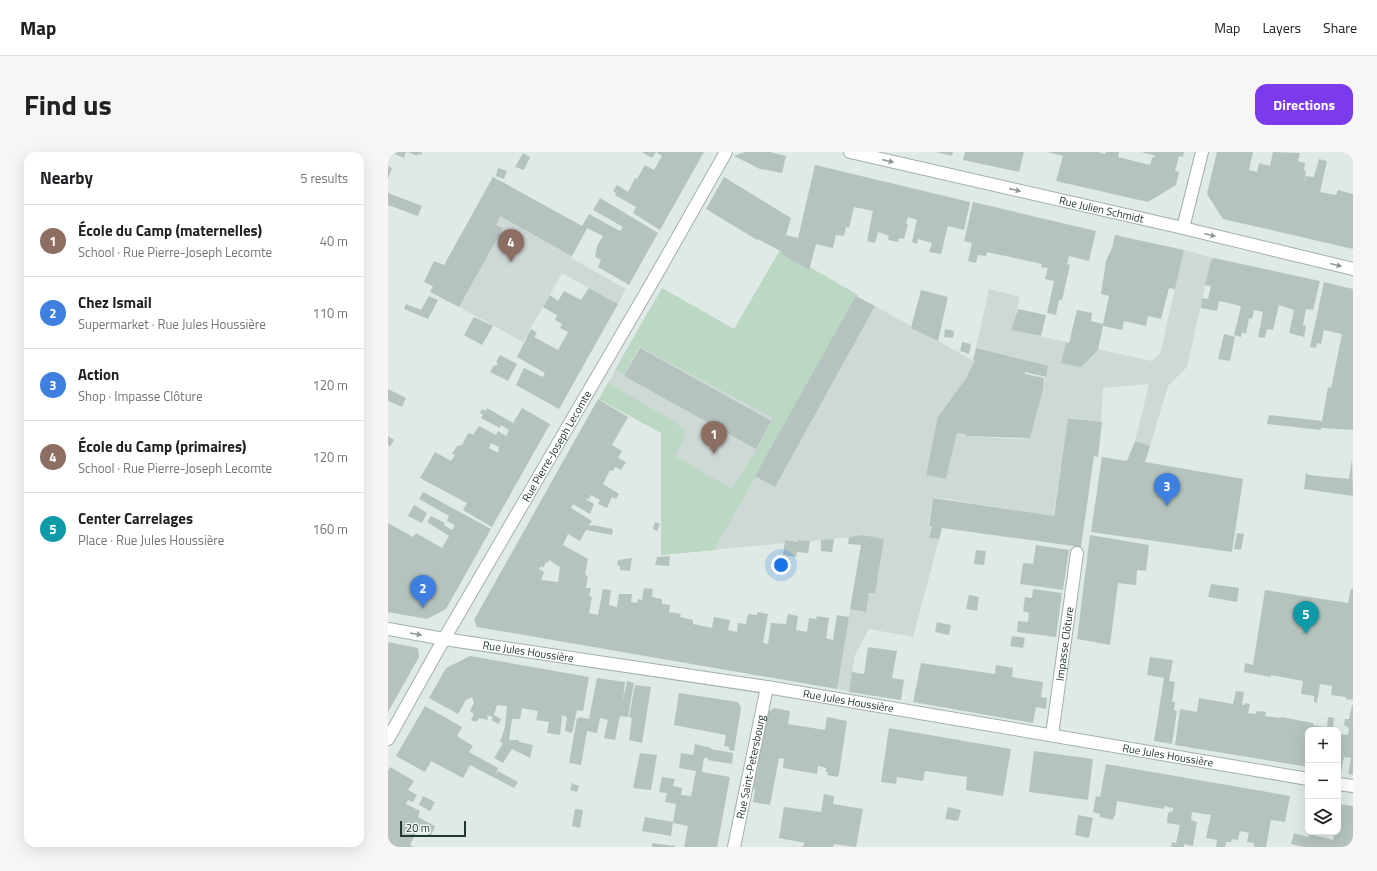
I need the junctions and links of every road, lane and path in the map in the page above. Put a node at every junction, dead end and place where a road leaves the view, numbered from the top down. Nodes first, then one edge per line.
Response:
1 (726, 152) edge
2 (850, 152) edge
3 (1202, 152) edge
4 (1183, 228) junction
5 (1353, 269) edge
6 (1077, 553) dead end
7 (388, 629) edge
8 (444, 639) junction
9 (766, 687) junction
10 (1052, 735) junction
11 (388, 739) edge
12 (1305, 778) edge
13 (1341, 784) edge
14 (1353, 786) edge
15 (734, 847) edge

1 - 8 street, Rue Pierre-Joseph Lecomte
2 -> 4 street, Rue Julien Schmidt
3 - 4 street
4 -> 5 street, Rue Julien Schmidt
6 - 10 street, Impasse Clôture
7 -> 8 street, Rue Jules Houssière
8 - 9 street, Rue Jules Houssière
8 - 11 street, Rue Pierre-Joseph Lecomte
9 - 10 street, Rue Jules Houssière
9 - 15 street, Rue Saint-Petersbourg
10 - 12 street, Rue Jules Houssière
13 - 14 street

